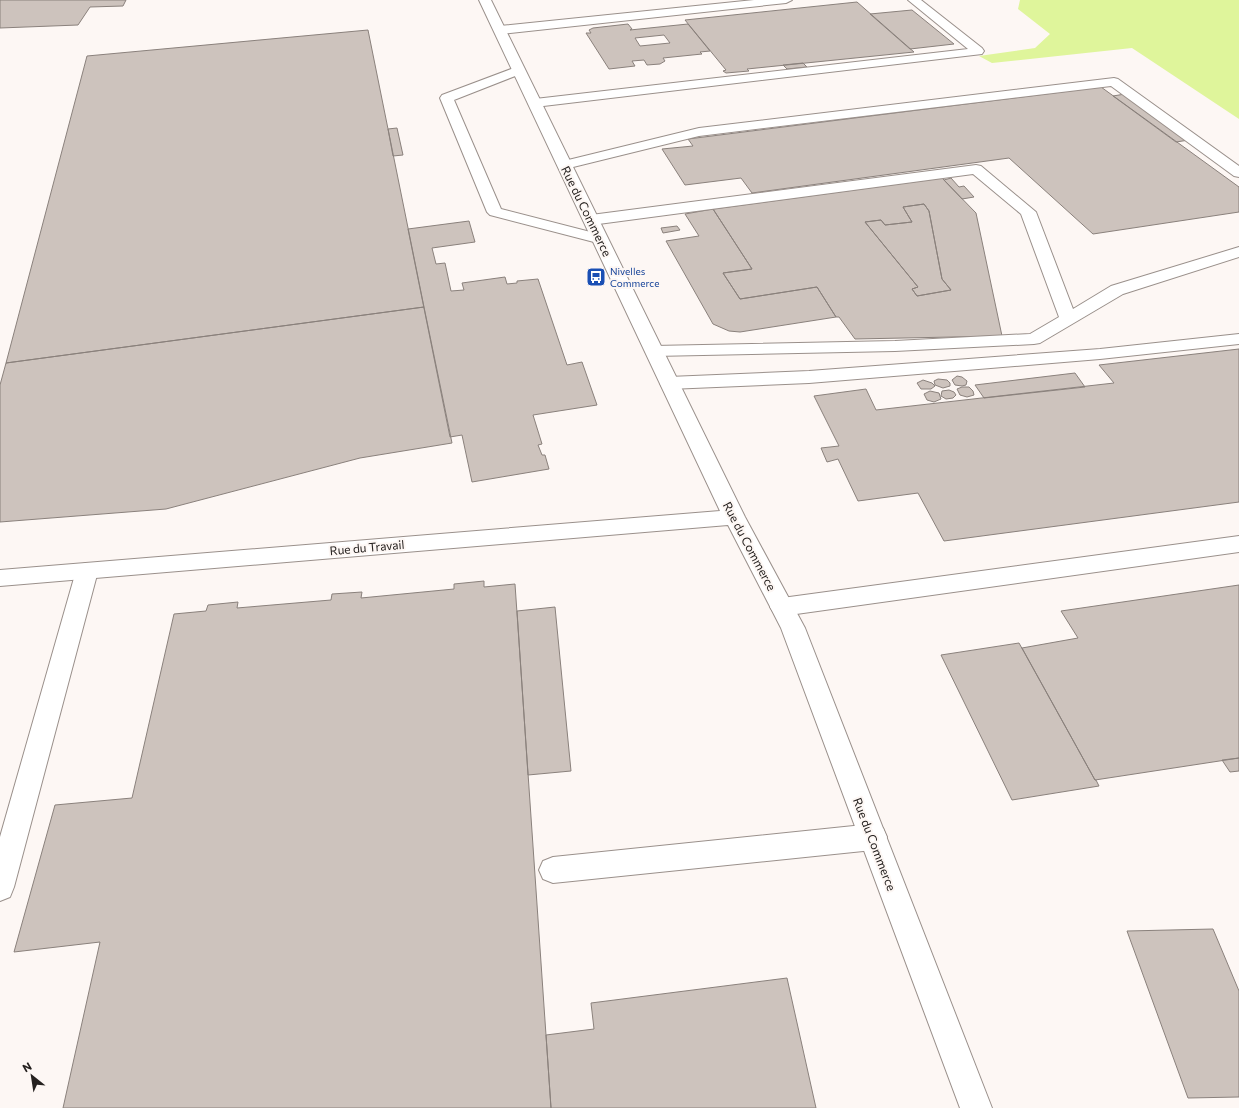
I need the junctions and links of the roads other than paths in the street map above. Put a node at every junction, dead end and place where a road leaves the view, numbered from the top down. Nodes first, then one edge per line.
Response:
1 (485, 0) edge
2 (786, 0) edge
3 (914, 0) edge
4 (500, 30) junction
5 (519, 70) junction
6 (535, 103) junction
7 (565, 165) junction
8 (1239, 173) edge
9 (591, 220) junction
10 (600, 239) junction
11 (1239, 252) edge
12 (1068, 319) junction
13 (1239, 339) edge
14 (654, 351) junction
15 (669, 383) junction
16 (734, 517) junction
17 (1239, 544) edge
18 (87, 571) junction
19 (0, 578) edge
20 (782, 607) junction
21 (873, 837) junction
22 (553, 870) dead end
23 (0, 888) edge
24 (976, 1108) edge

1 - 4 street, Rue du Commerce
2 - 4 street
3 - 6 street
4 - 5 street, Rue du Commerce
5 - 6 street, Rue du Commerce
5 - 10 street
6 - 7 street, Rue du Commerce
7 - 8 street
7 - 9 street, Rue du Commerce
9 - 10 street, Rue du Commerce
9 - 12 street
10 - 14 street, Rue du Commerce
11 - 12 street
12 - 14 street
13 - 15 street
14 - 15 street, Rue du Commerce
15 - 16 street, Rue du Commerce
16 - 18 street, Rue du Travail
16 - 20 street, Rue du Commerce
17 - 20 street
18 - 19 street, Rue du Travail
18 - 23 street
20 - 21 street, Rue du Commerce
21 - 22 street
21 - 24 street, Rue du Commerce

